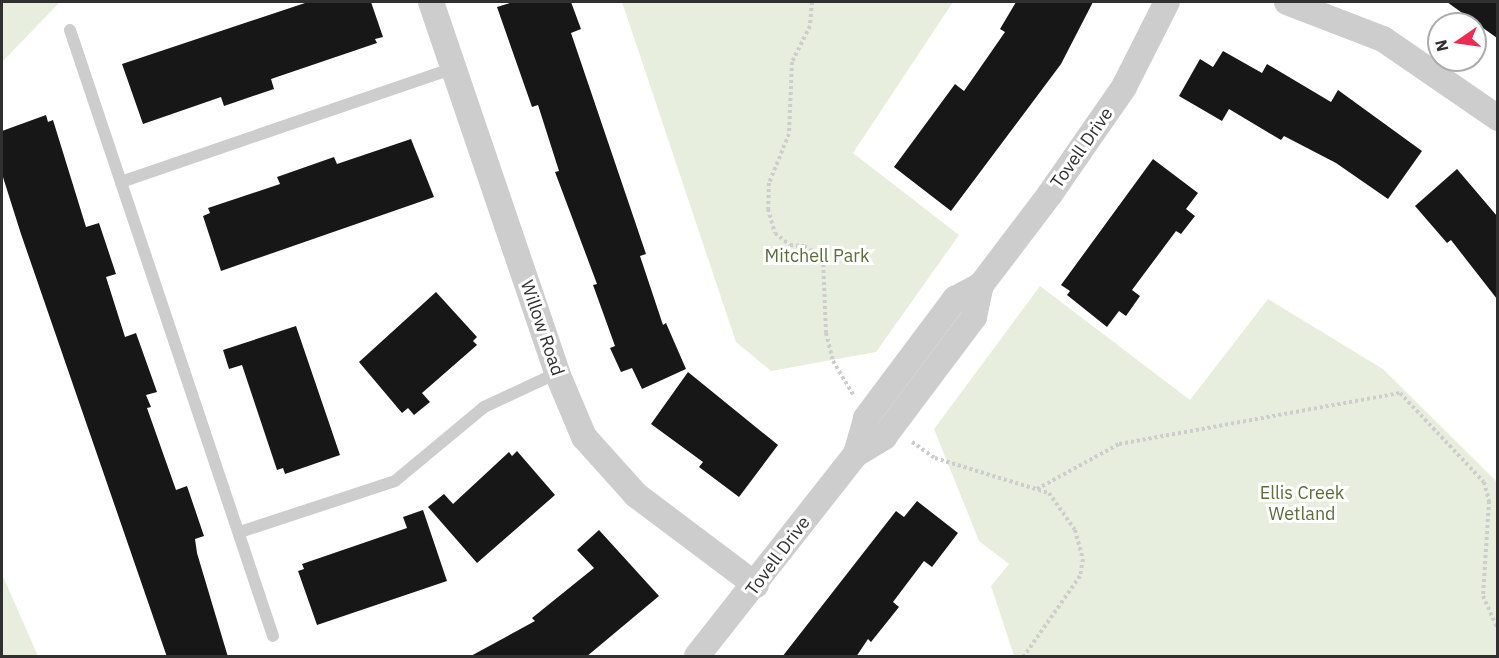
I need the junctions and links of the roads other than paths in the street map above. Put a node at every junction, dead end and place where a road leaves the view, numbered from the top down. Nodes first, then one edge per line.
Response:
1 (431, 2) edge
2 (1167, 2) edge
3 (1287, 2) edge
4 (70, 30) dead end
5 (454, 68) junction
6 (1497, 118) edge
7 (121, 182) junction
8 (557, 374) junction
9 (240, 532) junction
10 (756, 585) junction
11 (273, 636) dead end
12 (698, 657) edge

1 - 5 street, Willow Road
2 - 10 street, Tovell Drive
3 - 6 street
4 - 7 lane
5 - 7 lane
5 - 8 street, Willow Road
7 - 9 lane
8 - 9 lane
8 - 10 street, Willow Road
9 - 11 lane
10 - 12 street, Tovell Drive

